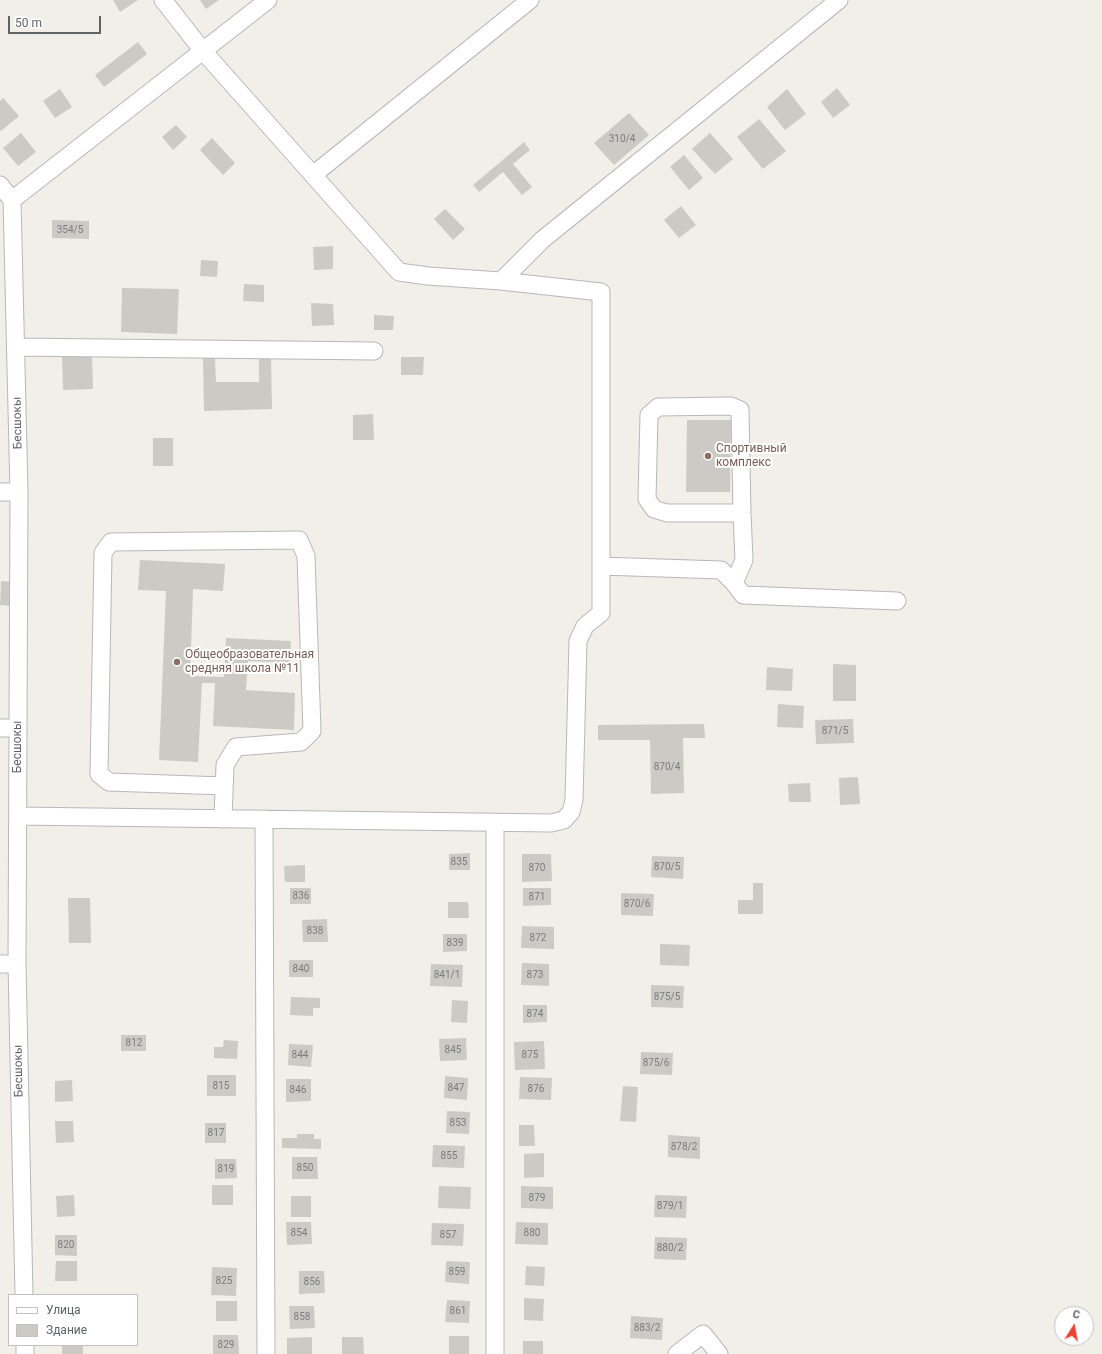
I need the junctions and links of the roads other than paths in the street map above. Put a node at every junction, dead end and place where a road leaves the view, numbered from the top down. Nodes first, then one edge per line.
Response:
1 (163, 0) edge
2 (268, 0) edge
3 (530, 0) edge
4 (839, 0) edge
5 (203, 51) junction
6 (313, 175) junction
7 (0, 184) edge
8 (12, 200) junction
9 (501, 281) junction
10 (16, 347) junction
11 (374, 351) dead end
12 (0, 492) edge
13 (19, 492) junction
14 (742, 513) junction
15 (601, 566) junction
16 (734, 583) junction
17 (897, 601) dead end
18 (0, 728) edge
19 (18, 728) junction
20 (224, 786) junction
21 (18, 816) junction
22 (223, 819) junction
23 (264, 819) junction
24 (495, 823) junction
25 (0, 964) edge
26 (17, 964) junction
27 (24, 1294) edge
28 (266, 1354) edge
29 (495, 1354) edge
30 (677, 1354) edge
31 (719, 1354) edge

1 - 5 street
2 - 5 street
3 - 6 street
4 - 9 street
5 - 6 street
5 - 8 street
6 - 9 street
7 - 8 street
8 - 10 street, Бесшокы
9 - 15 street
10 - 11 street
10 - 13 street, Бесшокы
12 - 13 street
13 - 19 street, Бесшокы
14 - 14 street
14 - 16 street
15 - 16 street
15 - 24 street
16 - 17 street
18 - 19 street
19 - 21 street, Бесшокы
20 - 20 street
20 - 22 street
21 - 22 street
21 - 26 street, Бесшокы
22 - 23 street
23 - 24 street
23 - 28 street
24 - 29 street
25 - 26 street
26 - 27 street, Бесшокы
30 - 31 street

